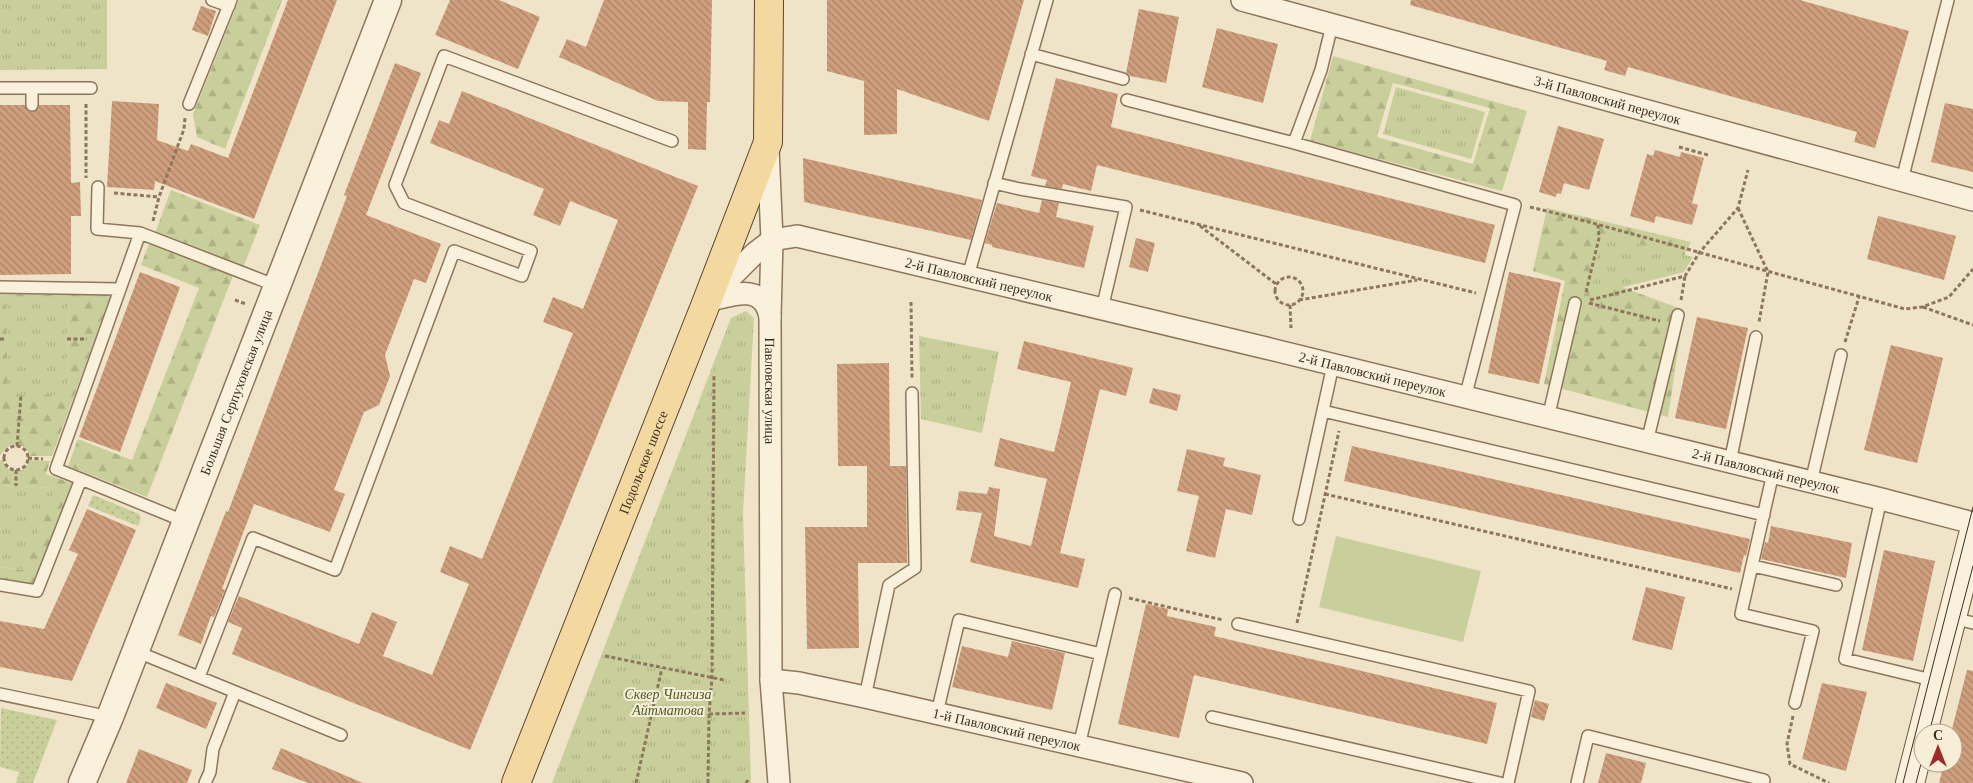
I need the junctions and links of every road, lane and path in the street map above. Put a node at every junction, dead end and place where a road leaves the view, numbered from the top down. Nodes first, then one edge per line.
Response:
1 (212, 0) edge
2 (388, 0) edge
3 (769, 0) edge
4 (1047, 0) edge
5 (1242, 0) edge
6 (1945, 1) edge
7 (230, 3) edge
8 (1332, 24) junction
9 (1031, 54) junction
10 (1123, 79) dead end
11 (0, 88) edge
12 (32, 88) junction
13 (88, 88) joint
14 (1128, 100) dead end
15 (189, 104) joint
16 (32, 105) dead end
17 (672, 141) dead end
18 (768, 142) junction
19 (1294, 143) junction
20 (1679, 147) dead end
21 (1708, 155) dead end
22 (1748, 170) dead end
23 (1902, 180) junction
24 (994, 183) junction
25 (98, 189) junction
26 (159, 197) junction
27 (1973, 200) edge
28 (1126, 206) junction
29 (1515, 206) junction
30 (1738, 208) junction
31 (1198, 224) junction
32 (1598, 224) junction
33 (145, 235) junction
34 (772, 240) junction
35 (1699, 253) junction
36 (1973, 269) edge
37 (1768, 272) junction
38 (968, 276) junction
39 (1685, 276) junction
40 (1420, 279) junction
41 (1276, 284) junction
42 (277, 286) junction
43 (0, 287) edge
44 (120, 289) junction
45 (1491, 297) junction
46 (1859, 297) junction
47 (235, 300) dead end
48 (1300, 300) junction
49 (707, 301) junction
50 (911, 302) dead end
51 (1579, 302) junction
52 (1290, 305) junction
53 (251, 306) dead end
54 (1922, 307) junction
55 (1102, 309) junction
56 (770, 318) junction
57 (1677, 320) junction
58 (1973, 325) edge
59 (1291, 328) dead end
60 (1756, 337) joint
61 (0, 339) edge
62 (6, 339) dead end
63 (1841, 355) joint
64 (1333, 365) junction
65 (714, 374) dead end
66 (912, 393) joint
67 (21, 396) dead end
68 (1465, 398) junction
69 (1323, 411) junction
70 (1342, 416) junction
71 (1548, 418) junction
72 (1647, 442) junction
73 (17, 446) junction
74 (2, 458) edge
75 (28, 458) junction
76 (45, 459) dead end
77 (1730, 462) junction
78 (16, 470) junction
79 (1773, 473) junction
80 (81, 479) junction
81 (1811, 482) junction
82 (16, 486) dead end
83 (1325, 494) junction
84 (1881, 499) junction
85 (1764, 515) junction
86 (1299, 519) dead end
87 (186, 522) junction
88 (1973, 523) edge
89 (1973, 535) edge
90 (1752, 566) junction
91 (0, 585) edge
92 (1836, 586) dead end
93 (1747, 592) junction
94 (1115, 594) joint
95 (1962, 621) edge
96 (1238, 624) joint
97 (1294, 637) junction
98 (135, 651) junction
99 (1101, 654) junction
100 (604, 656) dead end
101 (662, 668) junction
102 (199, 677) junction
103 (712, 678) junction
104 (724, 680) dead end
105 (771, 680) junction
106 (1936, 681) junction
107 (235, 692) junction
108 (0, 694) edge
109 (865, 697) junction
110 (1795, 703) joint
111 (745, 713) dead end
112 (937, 713) junction
113 (709, 714) junction
114 (110, 717) junction
115 (1212, 717) dead end
116 (341, 734) dead end
117 (1079, 746) junction
118 (82, 783) edge
119 (205, 783) edge
120 (516, 783) edge
121 (636, 783) edge
122 (708, 783) edge
123 (779, 783) edge
124 (1242, 783) edge
125 (1500, 783) edge
126 (1508, 783) edge
127 (1576, 783) edge
128 (1763, 783) edge
129 (1829, 783) edge
130 (1910, 783) edge

1 - 7 lane
2 - 42 street, Большая Серпуховская улица
3 - 18 main road, Павловская улица
4 - 9 lane
5 - 8 street, 3-й Павловский переулок
6 - 23 lane
7 - 15 lane
8 - 19 lane
8 - 23 street, 3-й Павловский переулок
9 - 10 lane
9 - 24 lane
11 - 12 lane
12 - 13 lane
12 - 16 lane
13 - 25 path
14 - 19 lane
15 - 26 path
17 - 102 lane
18 - 34 street, Павловская улица
18 - 49 main road, Подольское шоссе
19 - 29 lane
20 - 21 path
22 - 30 path
23 - 27 street, 3-й Павловский переулок
24 - 28 lane
24 - 38 lane
25 - 26 path
25 - 33 lane
26 - 33 path
28 - 31 path
28 - 55 lane
29 - 32 path
29 - 45 lane
30 - 35 path
30 - 37 path
31 - 40 path
31 - 41 path
32 - 35 path
32 - 51 path
33 - 42 lane
33 - 44 lane
34 - 38 street, 2-й Павловский переулок
34 - 49 street
34 - 56 street, Павловская улица
35 - 37 path
35 - 39 path
36 - 54 path
37 - 46 path
37 - 60 path
38 - 55 street, 2-й Павловский переулок
39 - 51 path
39 - 57 path
40 - 45 path
40 - 48 path
41 - 48 path
41 - 52 path
42 - 87 street, Большая Серпуховская улица
43 - 44 lane
44 - 80 lane
45 - 68 lane
46 - 54 path
46 - 63 path
47 - 53 path
48 - 52 path
49 - 56 street
49 - 120 main road, Подольское шоссе
50 - 66 path
51 - 57 path
51 - 71 lane
52 - 59 path
54 - 58 path
55 - 64 street, 2-й Павловский переулок
56 - 105 street, Павловская улица
57 - 72 lane
60 - 77 lane
61 - 62 path
63 - 81 lane
64 - 68 street, 2-й Павловский переулок
64 - 69 lane
65 - 103 path
66 - 109 lane
67 - 73 path
68 - 71 street, 2-й Павловский переулок
69 - 70 lane
69 - 86 lane
70 - 83 path
70 - 85 lane
71 - 72 street, 2-й Павловский переулок
72 - 77 street, 2-й Павловский переулок
73 - 74 path
73 - 75 path
74 - 78 path
75 - 76 path
75 - 78 path
77 - 79 street, 2-й Павловский переулок
78 - 82 path
79 - 81 street, 2-й Павловский переулок
79 - 85 lane
80 - 87 lane
80 - 91 lane
81 - 84 street, 2-й Павловский переулок
83 - 93 path
83 - 97 path
84 - 88 street, 2-й Павловский переулок
84 - 106 lane
85 - 90 lane
87 - 98 street, Большая Серпуховская улица
89 - 95 main road
90 - 92 lane
90 - 93 lane
93 - 110 lane
94 - 96 path
94 - 99 lane
95 - 106 main road
96 - 97 lane
97 - 126 lane
98 - 102 lane
98 - 114 street, Большая Серпуховская улица
99 - 112 lane
99 - 117 lane
100 - 101 path
101 - 103 path
101 - 121 path
102 - 107 lane
103 - 104 path
103 - 113 path
105 - 109 street, 1-й Павловский переулок
105 - 123 street, Павловская улица
106 - 130 main road
107 - 116 lane
107 - 119 lane
108 - 114 lane
109 - 112 street, 1-й Павловский переулок
110 - 129 path
111 - 113 path
112 - 117 street, 1-й Павловский переулок
113 - 122 path
114 - 118 street, Большая Серпуховская улица
115 - 125 lane
117 - 124 street, 1-й Павловский переулок
127 - 128 lane

